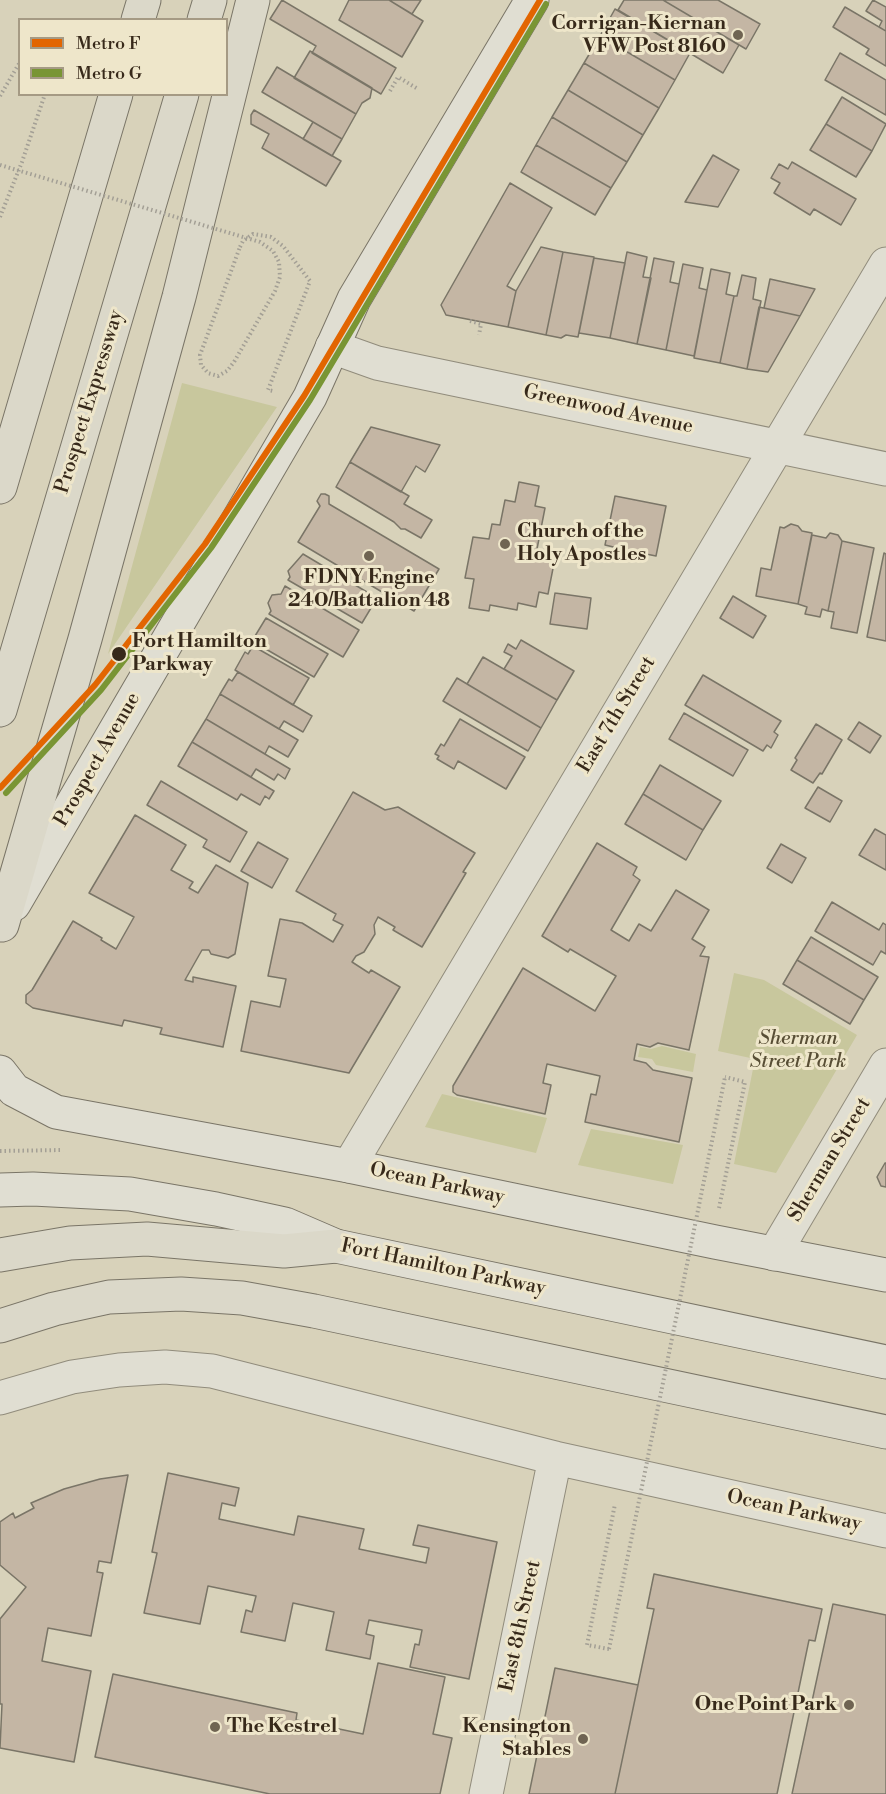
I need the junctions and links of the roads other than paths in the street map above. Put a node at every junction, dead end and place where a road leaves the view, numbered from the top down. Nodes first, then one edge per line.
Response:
1 (144, 0) edge
2 (210, 0) edge
3 (253, 0) edge
4 (532, 0) edge
5 (139, 18) edge
6 (205, 18) edge
7 (115, 96) edge
8 (181, 96) edge
9 (886, 264) edge
10 (332, 347) junction
11 (778, 445) junction
12 (886, 469) edge
13 (0, 487) edge
14 (0, 710) edge
15 (1, 928) edge
16 (886, 1065) edge
17 (0, 1072) edge
18 (349, 1166) junction
19 (0, 1190) edge
20 (336, 1246) junction
21 (774, 1254) junction
22 (0, 1255) edge
23 (886, 1275) edge
24 (0, 1326) edge
25 (886, 1362) edge
26 (0, 1398) edge
27 (886, 1432) edge
28 (555, 1458) junction
29 (886, 1532) edge
30 (486, 1794) edge

1 - 5 highway
2 - 6 highway
3 - 15 highway
4 - 10 street, Prospect Avenue
7 - 13 highway
8 - 14 highway, Prospect Expressway
9 - 11 street, East 7th Street
10 - 11 street, Greenwood Avenue
10 - 15 street, Prospect Avenue
11 - 12 street, Greenwood Avenue
11 - 18 street, East 7th Street
16 - 21 street, Sherman Street
17 - 18 street, Ocean Parkway
18 - 21 street, Ocean Parkway
19 - 20 street, Fort Hamilton Parkway
20 - 22 highway
20 - 25 street, Fort Hamilton Parkway
21 - 23 street, Ocean Parkway
24 - 27 highway
26 - 28 street, Ocean Parkway
28 - 29 street, Ocean Parkway
28 - 30 street, East 8th Street

